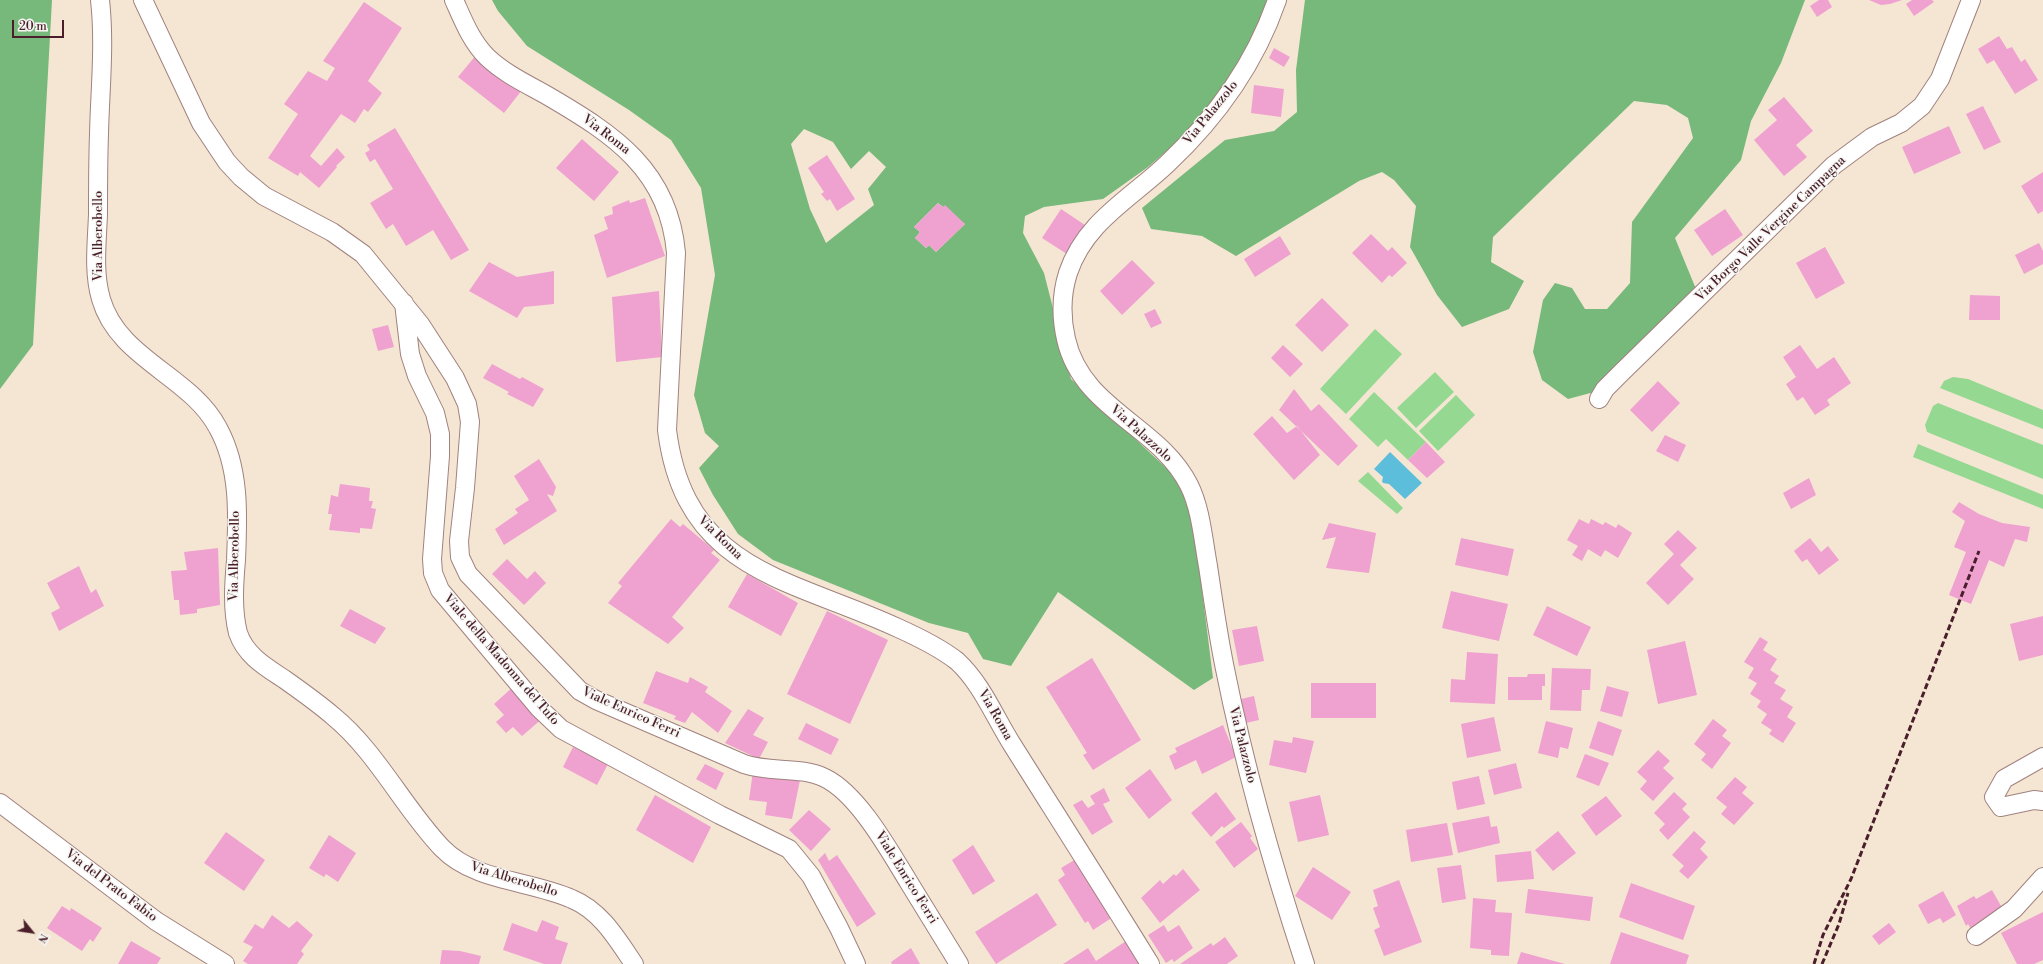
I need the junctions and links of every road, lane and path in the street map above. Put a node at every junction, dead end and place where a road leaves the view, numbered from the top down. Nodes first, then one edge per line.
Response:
1 (100, 0) edge
2 (143, 0) edge
3 (454, 0) edge
4 (1277, 0) edge
5 (1971, 0) edge
6 (404, 304) junction
7 (1599, 399) dead end
8 (2043, 757) edge
9 (2043, 801) edge
10 (0, 803) edge
11 (2043, 877) edge
12 (1976, 936) dead end
13 (225, 964) edge
14 (634, 964) edge
15 (856, 964) edge
16 (959, 964) edge
17 (1150, 964) edge
18 (1305, 964) edge

1 - 14 street, Via Alberobello
2 - 6 street, Viale Enrico Ferri
3 - 17 street, Via Roma
4 - 18 street, Via Palazzolo
5 - 7 street, Via Borgo Valle Vergine Campagna
6 - 15 street, Viale della Madonna del Tufo
6 - 16 street, Viale Enrico Ferri
8 - 9 street
10 - 13 street, Via del Prato Fabio
11 - 12 street

